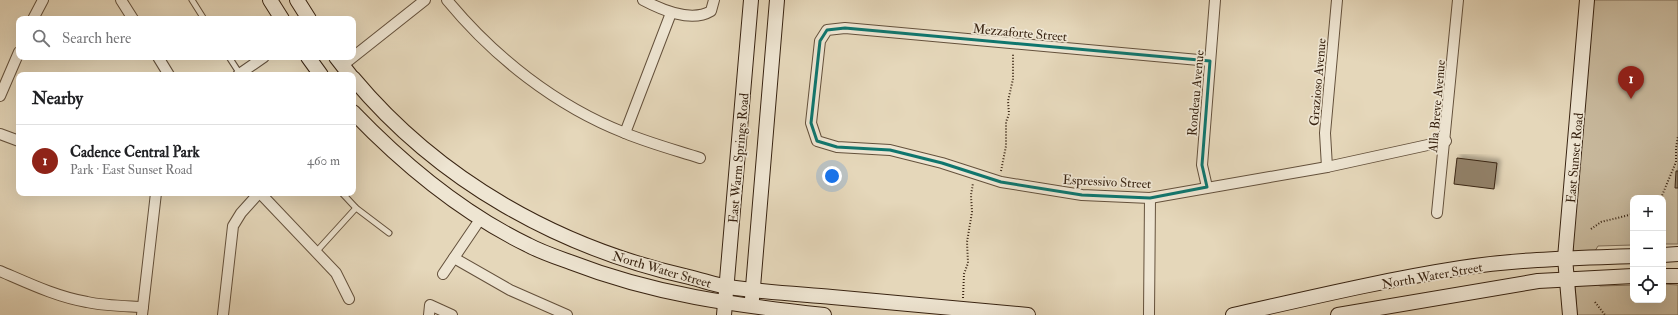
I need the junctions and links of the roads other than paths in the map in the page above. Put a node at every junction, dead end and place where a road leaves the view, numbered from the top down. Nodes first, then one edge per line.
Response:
1 (43, 0) edge
2 (121, 0) edge
3 (192, 0) edge
4 (270, 0) edge
5 (297, 0) edge
6 (425, 0) edge
7 (447, 0) edge
8 (643, 0) edge
9 (714, 0) edge
10 (751, 0) edge
11 (776, 0) edge
12 (1215, 0) edge
13 (1337, 0) edge
14 (1458, 0) edge
15 (1587, 0) edge
16 (671, 13) junction
17 (35, 16) edge
18 (131, 16) edge
19 (202, 16) edge
20 (280, 16) edge
21 (307, 16) edge
22 (356, 56) edge
23 (16, 59) edge
24 (160, 60) edge
25 (231, 60) edge
26 (260, 60) edge
27 (310, 60) edge
28 (1210, 61) junction
29 (167, 72) edge
30 (237, 72) edge
31 (243, 72) edge
32 (319, 72) edge
33 (356, 81) edge
34 (0, 96) edge
35 (356, 115) edge
36 (625, 133) junction
37 (0, 134) edge
38 (16, 141) edge
39 (817, 141) joint
40 (1446, 141) junction
41 (700, 158) dead end
42 (1328, 167) junction
43 (1207, 187) junction
44 (156, 196) edge
45 (256, 196) edge
46 (262, 196) edge
47 (345, 196) edge
48 (1150, 198) junction
49 (356, 208) junction
50 (1437, 213) dead end
51 (481, 218) junction
52 (389, 233) dead end
53 (316, 252) junction
54 (1678, 254) edge
55 (1666, 255) edge
56 (1630, 256) edge
57 (454, 258) junction
58 (1565, 258) junction
59 (0, 271) edge
60 (443, 274) dead end
61 (1630, 276) edge
62 (1666, 276) edge
63 (1678, 276) edge
64 (1566, 280) junction
65 (727, 287) junction
66 (753, 289) junction
67 (349, 299) dead end
68 (725, 309) edge
69 (429, 310) edge
70 (142, 311) edge
71 (751, 311) edge
72 (223, 315) edge
73 (452, 315) edge
74 (567, 315) edge
75 (824, 315) edge
76 (1028, 315) edge
77 (1149, 315) edge
78 (1233, 315) edge
79 (1338, 315) edge
80 (1570, 315) edge

1 - 17 street
2 - 18 street
3 - 19 lane
4 - 20 main road
5 - 21 main road
6 - 22 street
7 - 36 street
8 - 16 street
9 - 16 street
10 - 65 main road, East Warm Springs Road
11 - 66 main road, East Warm Springs Road
12 - 28 street, Rondeau Avenue
13 - 42 street, Grazioso Avenue
14 - 40 street, Alla Breve Avenue
15 - 58 main road, East Sunset Road
16 - 36 street
23 - 34 street
24 - 29 street
25 - 30 lane
26 - 31 street
27 - 32 main road
28 - 39 street, Mezzaforte Street
28 - 43 street, Rondeau Avenue
33 - 65 main road, North Water Street
35 - 51 main road, North Water Street
36 - 41 street
37 - 38 street
39 - 48 street, Espressivo Street
40 - 42 street, Espressivo Street
40 - 50 street, Alla Breve Avenue
42 - 43 street, Espressivo Street
43 - 48 street, Espressivo Street
44 - 70 street
45 - 72 street
46 - 53 street
47 - 49 lane
48 - 77 street
49 - 52 lane
49 - 53 lane
51 - 57 street
51 - 68 main road, North Water Street
53 - 67 street
54 - 55 main road
56 - 58 main road, North Water Street
57 - 60 street
57 - 74 street
58 - 64 main road, East Sunset Road
58 - 78 main road, North Water Street
59 - 70 street
61 - 64 main road, North Water Street
62 - 63 main road
64 - 79 main road, North Water Street
64 - 80 main road, East Sunset Road
65 - 66 main road, North Water Street
65 - 68 main road, East Warm Springs Road
66 - 71 main road, East Warm Springs Road
66 - 76 main road, North Water Street
68 - 71 main road, North Water Street
69 - 73 street
71 - 75 main road, North Water Street

